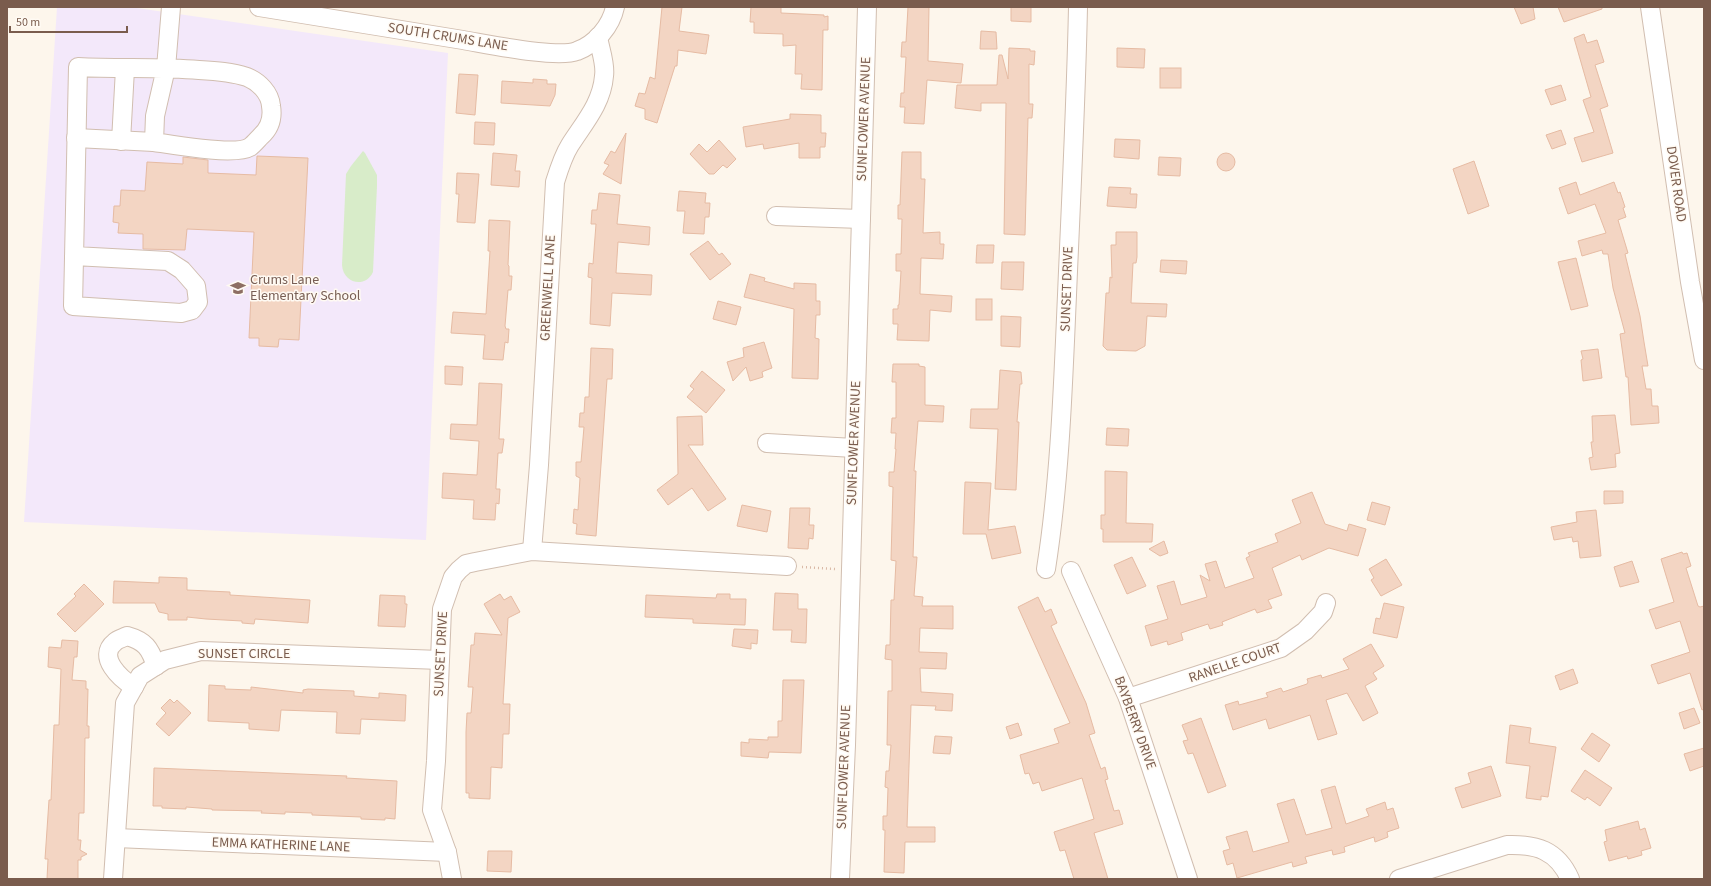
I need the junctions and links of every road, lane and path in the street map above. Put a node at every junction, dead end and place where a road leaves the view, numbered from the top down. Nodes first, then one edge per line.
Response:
1 (171, 7) edge
2 (259, 7) edge
3 (615, 7) edge
4 (867, 7) edge
5 (1078, 7) edge
6 (1650, 7) edge
7 (598, 37) junction
8 (166, 68) junction
9 (125, 69) junction
10 (76, 138) junction
11 (121, 141) junction
12 (154, 142) junction
13 (776, 216) dead end
14 (861, 219) junction
15 (74, 256) junction
16 (1702, 337) edge
17 (1704, 360) edge
18 (767, 443) dead end
19 (854, 448) junction
20 (532, 551) junction
21 (787, 566) joint
22 (850, 569) junction
23 (1046, 570) dead end
24 (1071, 571) dead end
25 (1326, 603) dead end
26 (440, 660) junction
27 (156, 666) junction
28 (134, 687) junction
29 (1128, 698) junction
30 (116, 838) junction
31 (447, 852) junction
32 (113, 879) edge
33 (452, 879) edge
34 (840, 879) edge
35 (1188, 879) edge
36 (1399, 879) edge
37 (1570, 879) edge

1 - 8 street
2 - 7 street, SOUTH CRUMS LANE
3 - 7 street, SOUTH CRUMS LANE
4 - 14 street, SUNFLOWER AVENUE
5 - 23 street, SUNSET DRIVE
6 - 16 street, DOVER ROAD
7 - 20 street, GREENWELL LANE
8 - 9 street
8 - 12 street
8 - 12 street
9 - 10 street
9 - 11 street
10 - 11 street
10 - 15 street
11 - 12 street
13 - 14 street
14 - 19 street, SUNFLOWER AVENUE
15 - 15 street
16 - 17 street, DOVER ROAD
18 - 19 street
19 - 22 street, SUNFLOWER AVENUE
20 - 21 street, SUNSET DRIVE
20 - 26 street, SUNSET DRIVE
21 - 22 path
22 - 34 street, SUNFLOWER AVENUE
24 - 29 street, BAYBERRY DRIVE
25 - 29 street, RANELLE COURT
26 - 27 street, SUNSET CIRCLE
26 - 31 street, SUNSET DRIVE
27 - 28 street, SUNSET CIRCLE
27 - 28 street
28 - 30 street, SUNSET CIRCLE
29 - 35 street, BAYBERRY DRIVE
30 - 31 street, EMMA KATHERINE LANE
30 - 32 street, SUNSET CIRCLE
31 - 33 street, SUNSET DRIVE
36 - 37 street

